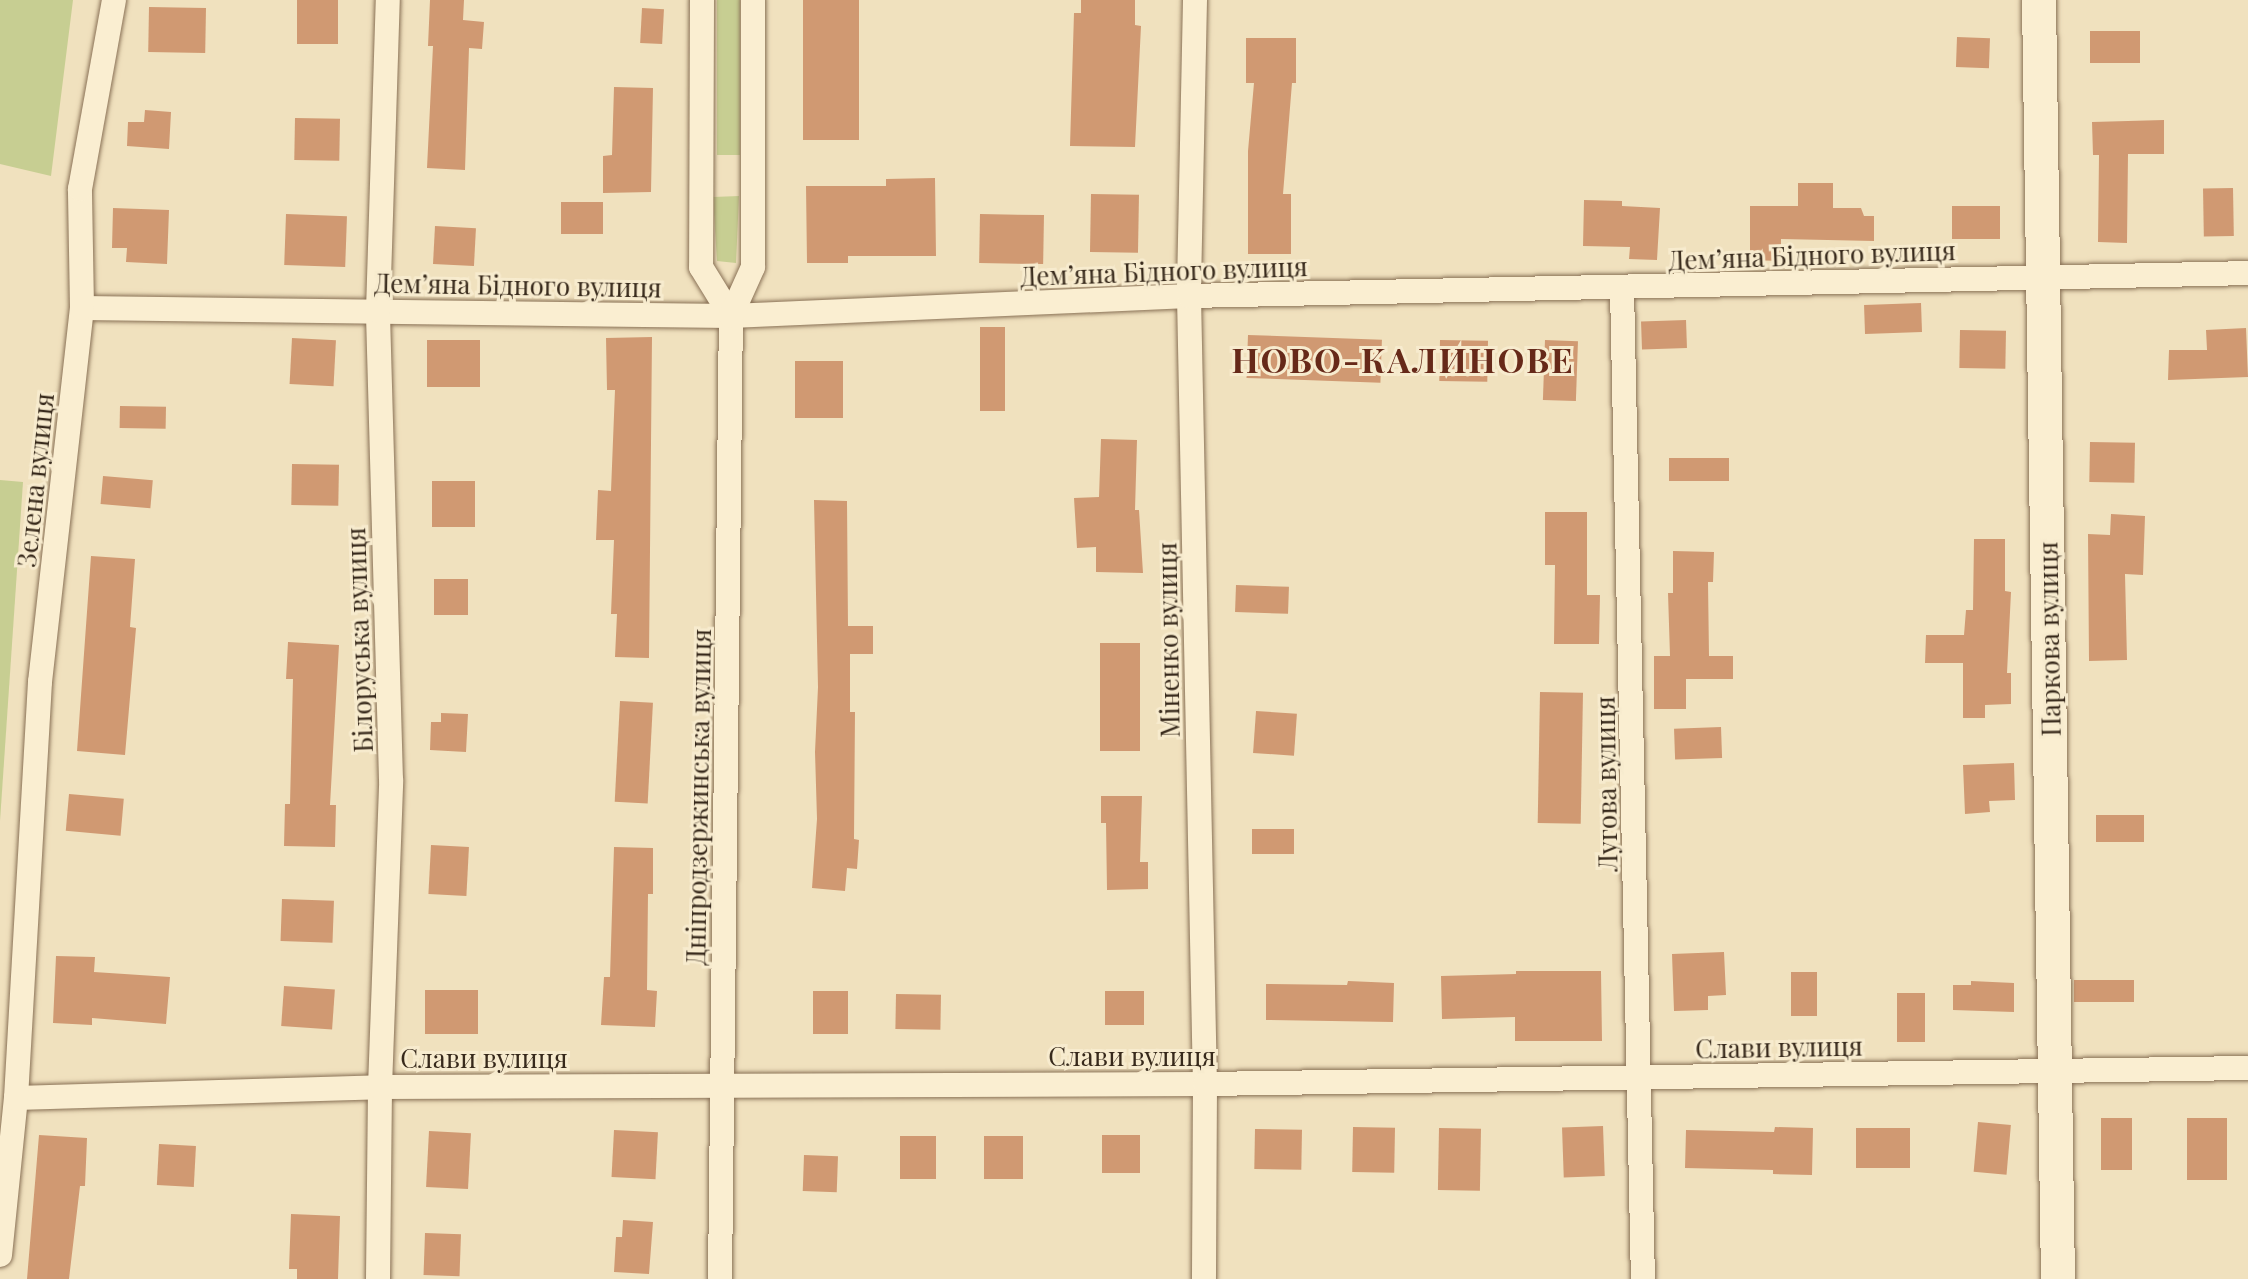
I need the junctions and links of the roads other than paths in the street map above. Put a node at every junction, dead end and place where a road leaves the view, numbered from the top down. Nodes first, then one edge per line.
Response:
1 (114, 0) edge
2 (388, 0) edge
3 (702, 0) edge
4 (753, 0) edge
5 (1195, 0) edge
6 (2039, 0) edge
7 (2248, 273) edge
8 (2042, 277) junction
9 (1622, 288) junction
10 (1189, 296) junction
11 (82, 308) junction
12 (378, 311) junction
13 (731, 316) junction
14 (2248, 1068) edge
15 (2056, 1071) junction
16 (1641, 1077) junction
17 (1205, 1084) junction
18 (723, 1085) junction
19 (380, 1087) junction
20 (16, 1098) junction
21 (0, 1255) edge
22 (378, 1279) edge
23 (720, 1279) edge
24 (1204, 1279) edge
25 (1643, 1279) edge
26 (2058, 1279) edge

1 - 11 street, Зелена вулиця
2 - 12 street, Білоруська вулиця
3 - 13 street
4 - 13 street, Дніпродзержинська вулиця
5 - 10 street, Міненко вулиця
6 - 8 street, Паркова вулиця
7 - 8 street, Дем’яна Бідного вулиця
8 - 9 street, Дем’яна Бідного вулиця
8 - 15 street, Паркова вулиця
9 - 10 street, Дем’яна Бідного вулиця
9 - 16 street, Лугова вулиця
10 - 13 street, Дем’яна Бідного вулиця
10 - 17 street, Міненко вулиця
11 - 12 street, Дем’яна Бідного вулиця
11 - 20 street, Зелена вулиця
12 - 13 street, Дем’яна Бідного вулиця
12 - 19 street, Білоруська вулиця
13 - 18 street, Дніпродзержинська вулиця
14 - 15 street, Слави вулиця
15 - 16 street, Слави вулиця
15 - 26 street, Паркова вулиця
16 - 17 street, Слави вулиця
16 - 25 street, Лугова вулиця
17 - 18 street, Слави вулиця
17 - 24 street, Міненко вулиця
18 - 19 street, Слави вулиця
18 - 23 street, Дніпродзержинська вулиця
19 - 20 street, Слави вулиця
19 - 22 street, Білоруська вулиця
20 - 21 street, Зелена вулиця

